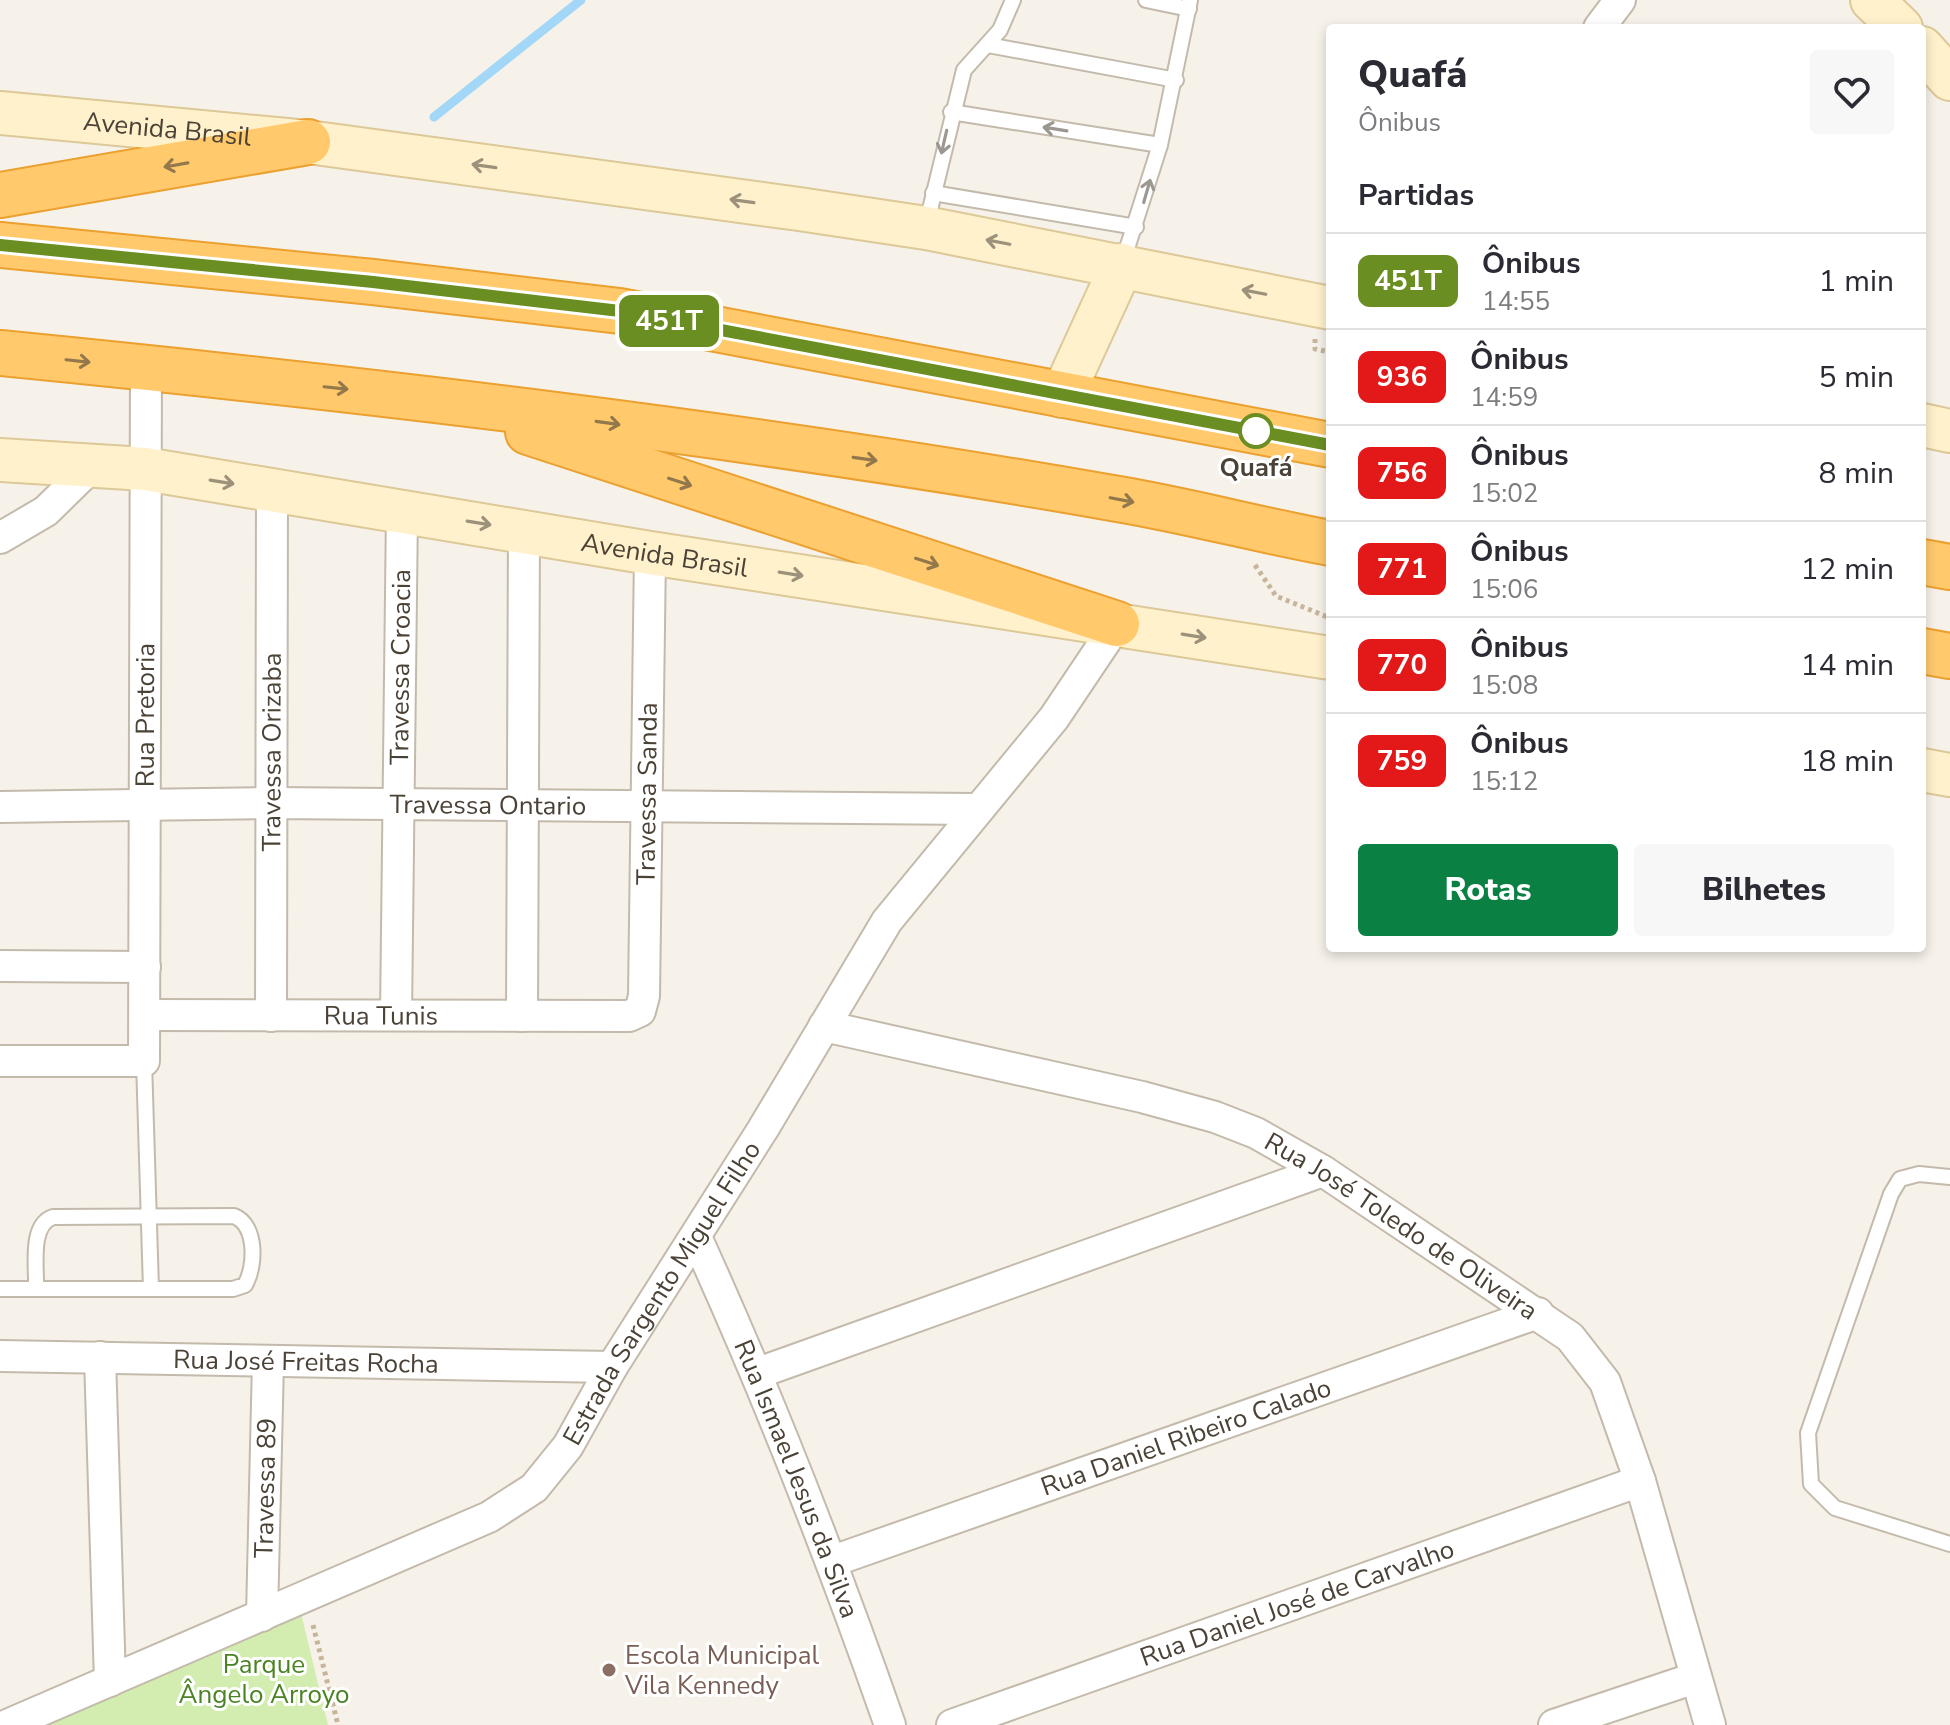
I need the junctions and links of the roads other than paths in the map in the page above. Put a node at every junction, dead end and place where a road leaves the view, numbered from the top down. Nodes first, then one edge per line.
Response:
1 (1013, 0) edge
2 (1146, 0) edge
3 (1620, 0) edge
4 (1872, 0) edge
5 (1190, 5) edge
6 (1602, 24) edge
7 (1897, 24) edge
8 (988, 45) junction
9 (1926, 52) edge
10 (1950, 79) edge
11 (1176, 80) junction
12 (951, 112) junction
13 (0, 113) edge
14 (308, 142) junction
15 (1160, 145) junction
16 (0, 195) edge
17 (929, 210) junction
18 (1136, 227) junction
19 (0, 245) edge
20 (1122, 265) junction
21 (1326, 307) edge
22 (0, 353) edge
23 (146, 367) junction
24 (1062, 396) junction
25 (419, 397) junction
26 (1926, 426) edge
27 (1950, 431) edge
28 (1326, 444) edge
29 (0, 460) edge
30 (92, 466) junction
31 (145, 469) junction
32 (272, 489) junction
33 (402, 510) junction
34 (524, 530) junction
35 (0, 538) edge
36 (1326, 542) edge
37 (650, 553) junction
38 (1926, 563) edge
39 (1950, 567) edge
40 (1117, 624) junction
41 (1926, 652) edge
42 (1950, 656) edge
43 (1326, 657) edge
44 (1926, 771) edge
45 (1950, 775) edge
46 (271, 803) junction
47 (397, 805) junction
48 (145, 806) junction
49 (524, 806) junction
50 (647, 806) junction
51 (0, 807) edge
52 (978, 809) junction
53 (0, 966) edge
54 (145, 967) junction
55 (145, 1015) junction
56 (396, 1015) junction
57 (271, 1016) junction
58 (522, 1016) junction
59 (618, 1016) joint
60 (824, 1026) junction
61 (0, 1061) edge
62 (144, 1061) junction
63 (1323, 1171) junction
64 (1950, 1177) edge
65 (151, 1215) junction
66 (696, 1237) junction
67 (0, 1289) edge
68 (36, 1289) junction
69 (151, 1289) junction
70 (1538, 1313) junction
71 (0, 1356) edge
72 (100, 1357) junction
73 (268, 1361) junction
74 (612, 1367) junction
75 (758, 1373) junction
76 (1640, 1481) junction
77 (1950, 1544) edge
78 (833, 1561) junction
79 (262, 1616) junction
80 (1695, 1678) junction
81 (110, 1681) junction
82 (20, 1723) edge
83 (890, 1725) edge
84 (952, 1725) edge
85 (1554, 1725) edge
86 (1710, 1725) edge

1 - 8 lane
2 - 5 lane
3 - 6 street
4 - 7 street
5 - 11 lane
8 - 11 lane
8 - 12 lane
9 - 10 street
11 - 15 lane
15 -> 12 lane
12 -> 17 lane
13 - 14 street, Avenida Brasil
14 -> 16 highway
17 -> 14 street, Avenida Brasil
18 -> 15 lane
17 - 18 lane
20 -> 17 street, Avenida Brasil
18 - 20 lane
19 - 24 highway
21 -> 20 street, Avenida Brasil
20 - 24 street
22 -> 23 highway
23 -> 25 highway
23 - 31 street, Rua Pretoria
24 - 28 highway
25 -> 36 highway
25 -> 40 highway
26 - 27 street
29 - 30 street, Avenida Brasil
30 - 31 street, Avenida Brasil
30 - 35 street
31 -> 32 street, Avenida Brasil
31 - 48 street, Rua Pretoria
32 - 33 street, Avenida Brasil
32 - 46 street, Travessa Orizaba
33 -> 34 street, Avenida Brasil
33 - 47 street, Travessa Croacia
34 - 37 street, Avenida Brasil
34 - 49 street
37 -> 40 street, Avenida Brasil
37 - 50 street, Travessa Sanda
38 - 39 highway
40 -> 43 street, Avenida Brasil
40 - 52 street, Estrada Sargento Miguel Filho
41 - 42 highway
44 - 45 street
46 - 47 street, Travessa Ontario
46 - 48 street, Travessa Ontario
46 - 57 street, Travessa Orizaba
47 - 49 street, Travessa Ontario
47 - 56 street, Travessa Croacia
48 - 51 street, Travessa Ontario
48 - 54 street, Rua Pretoria
49 - 50 street, Travessa Ontario
49 - 58 street
50 - 52 street, Travessa Ontario
50 - 59 street, Travessa Sanda
52 - 60 street, Estrada Sargento Miguel Filho
53 - 54 street
54 - 55 street, Rua Pretoria
55 - 57 street, Rua Tunis
55 - 62 street, Rua Pretoria
56 - 57 street, Rua Tunis
56 - 58 street, Rua Tunis
58 - 59 street, Rua Tunis
60 - 63 street, Rua José Toledo de Oliveira
60 - 66 street, Estrada Sargento Miguel Filho
61 - 62 street
62 - 65 lane
63 - 70 street, Rua José Toledo de Oliveira
63 - 75 street
64 - 77 lane
65 - 68 lane
65 - 69 lane
65 - 69 lane
66 - 74 street, Estrada Sargento Miguel Filho
66 - 75 street, Rua Ismael Jesus da Silva
67 - 68 lane
68 - 69 lane
70 - 76 street, Rua José Toledo de Oliveira
70 - 78 street, Rua Daniel Ribeiro Calado
71 - 72 street, Rua José Freitas Rocha
72 - 73 street, Rua José Freitas Rocha
72 - 81 street
73 - 74 street, Rua José Freitas Rocha
73 - 79 street, Travessa 89
74 - 79 street, Estrada Sargento Miguel Filho
75 - 78 street, Rua Ismael Jesus da Silva
76 - 80 street, Rua José Toledo de Oliveira
76 - 84 street, Rua Daniel José de Carvalho
78 - 83 street, Rua Ismael Jesus da Silva
79 - 81 street, Estrada Sargento Miguel Filho
80 - 85 street
80 - 86 street, Rua José Toledo de Oliveira
81 - 82 street, Estrada Sargento Miguel Filho

